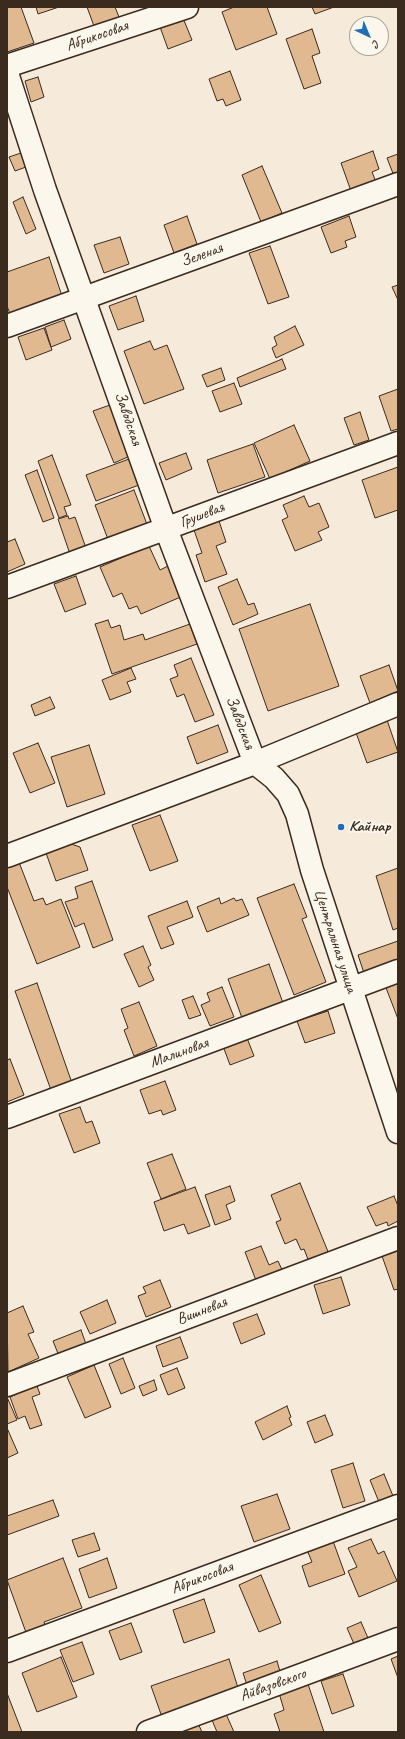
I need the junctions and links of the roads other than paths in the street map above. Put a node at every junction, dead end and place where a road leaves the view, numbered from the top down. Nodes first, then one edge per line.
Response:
1 (187, 7) edge
2 (7, 66) edge
3 (7, 73) edge
4 (398, 184) edge
5 (84, 298) junction
6 (7, 326) edge
7 (398, 443) edge
8 (166, 529) junction
9 (7, 587) edge
10 (398, 704) edge
11 (255, 762) junction
12 (7, 856) edge
13 (398, 971) edge
14 (350, 989) junction
15 (7, 1118) edge
16 (398, 1132) edge
17 (398, 1238) edge
18 (7, 1385) edge
19 (398, 1506) edge
20 (398, 1639) edge
21 (7, 1651) edge
22 (148, 1732) edge

1 - 2 street, Абрикосовая
3 - 5 street, Заводская
4 - 5 street, Зеленая
5 - 6 street, Зеленая
5 - 8 street, Заводская
7 - 8 street, Грушевая
8 - 9 street, Грушевая
8 - 11 street, Заводская
10 - 11 street
11 - 12 street
11 - 14 street, Центральная улица
13 - 14 street
14 - 15 street, Малиновая
14 - 16 street, Центральная улица
17 - 18 street, Вишневая
19 - 21 street, Абрикосовая
20 - 22 street, Айвазовского

